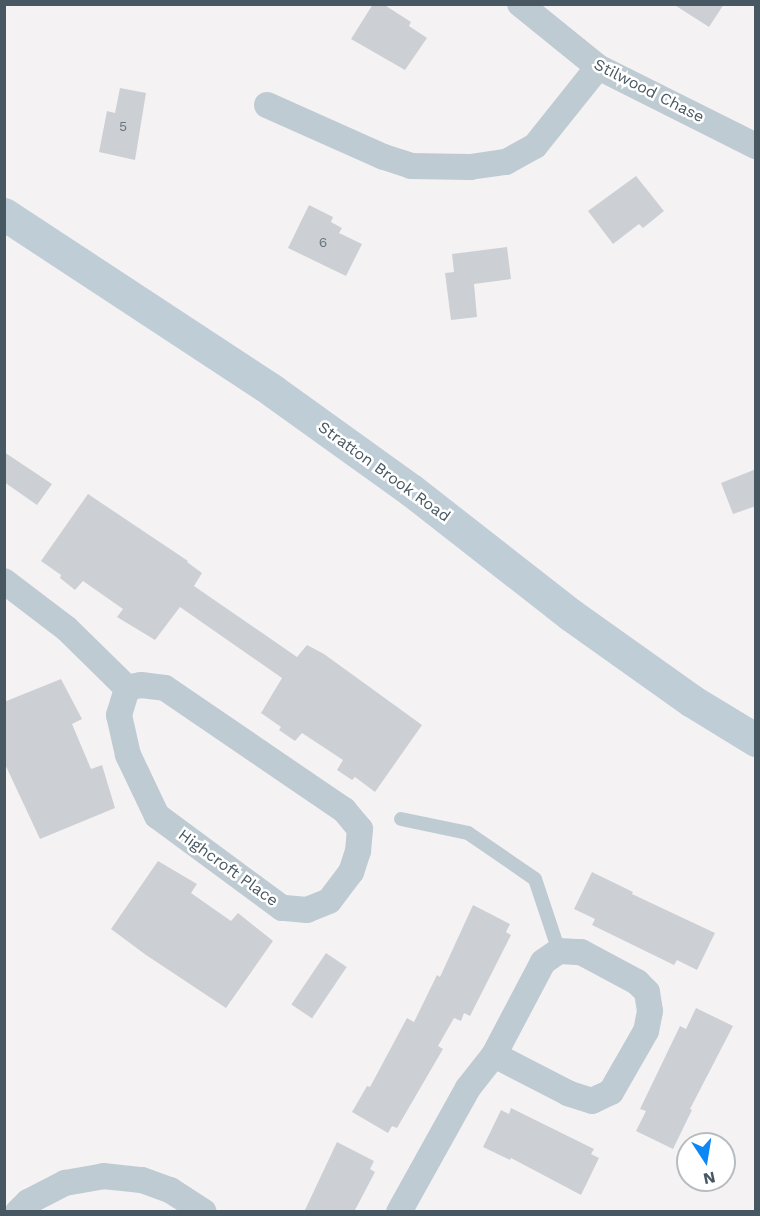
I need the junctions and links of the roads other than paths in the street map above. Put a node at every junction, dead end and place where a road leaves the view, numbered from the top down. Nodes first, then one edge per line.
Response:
1 (519, 4) edge
2 (598, 67) junction
3 (267, 105) dead end
4 (756, 146) edge
5 (4, 214) edge
6 (4, 581) edge
7 (127, 688) junction
8 (756, 740) edge
9 (401, 819) dead end
10 (559, 951) junction
11 (494, 1055) junction
12 (18, 1212) edge
13 (204, 1212) edge
14 (399, 1212) edge

1 - 2 street, Stilwood Chase
2 - 3 street
2 - 4 street, Stilwood Chase
5 - 8 street, Stratton Brook Road
6 - 7 street
7 - 7 street, Highcroft Place
9 - 10 lane
10 - 11 street
10 - 11 street
11 - 14 street
12 - 13 street

